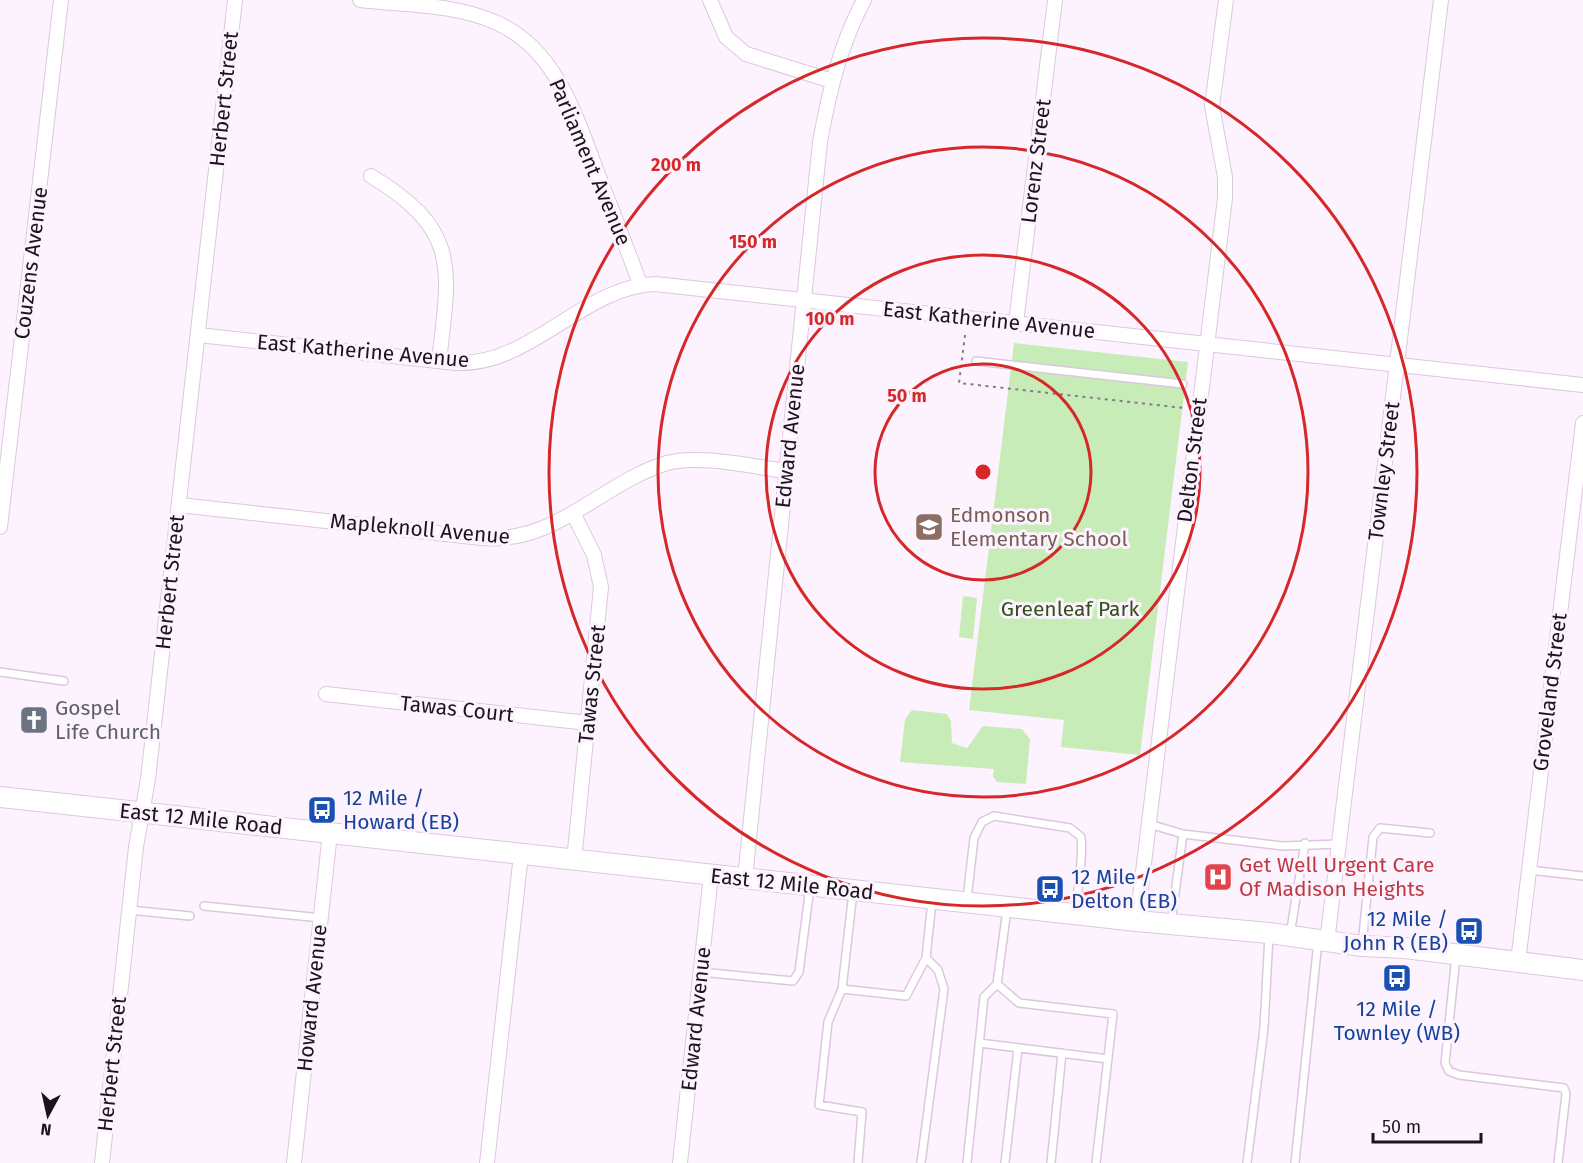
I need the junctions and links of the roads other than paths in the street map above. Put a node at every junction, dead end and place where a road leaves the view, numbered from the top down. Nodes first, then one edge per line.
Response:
1 (61, 0) edge
2 (235, 0) edge
3 (360, 0) edge
4 (710, 0) edge
5 (864, 0) edge
6 (1055, 0) edge
7 (1226, 0) edge
8 (1441, 0) edge
9 (832, 81) junction
10 (372, 176) dead end
11 (640, 284) junction
12 (804, 300) junction
13 (1016, 323) junction
14 (198, 335) junction
15 (1206, 344) junction
16 (439, 361) junction
17 (976, 361) dead end
18 (1397, 364) junction
19 (1183, 384) dead end
20 (1583, 385) edge
21 (1583, 423) edge
22 (787, 471) junction
23 (179, 505) junction
24 (573, 513) junction
25 (0, 527) edge
26 (0, 672) edge
27 (64, 681) dead end
28 (326, 694) dead end
29 (588, 723) junction
30 (0, 797) edge
31 (142, 813) junction
32 (1148, 824) junction
33 (330, 833) junction
34 (1430, 833) dead end
35 (1182, 834) junction
36 (1305, 843) junction
37 (1339, 844) junction
38 (521, 854) junction
39 (574, 861) junction
40 (1529, 870) junction
41 (711, 875) junction
42 (1583, 876) edge
43 (745, 878) junction
44 (811, 885) junction
45 (853, 890) junction
46 (932, 899) junction
47 (967, 902) junction
48 (204, 906) dead end
49 (1007, 907) junction
50 (129, 910) junction
51 (1076, 914) junction
52 (190, 916) dead end
53 (321, 918) junction
54 (1137, 921) junction
55 (1171, 923) junction
56 (1269, 933) junction
57 (1290, 935) junction
58 (1323, 940) junction
59 (1362, 946) junction
60 (1456, 954) junction
61 (926, 958) junction
62 (1518, 962) junction
63 (1583, 970) edge
64 (701, 972) junction
65 (998, 984) junction
66 (842, 989) junction
67 (980, 1043) junction
68 (1018, 1048) junction
69 (1062, 1053) junction
70 (1108, 1059) junction
71 (102, 1163) edge
72 (294, 1163) edge
73 (487, 1163) edge
74 (680, 1163) edge
75 (858, 1163) edge
76 (921, 1163) edge
77 (967, 1163) edge
78 (1005, 1163) edge
79 (1051, 1163) edge
80 (1096, 1163) edge
81 (1247, 1163) edge
82 (1295, 1163) edge
83 (1558, 1163) edge

1 - 25 street, Couzens Avenue
2 - 14 street, Herbert Street
3 - 11 street, Parliament Avenue
4 - 9 street
5 - 9 street, Edward Avenue
6 - 13 street, Lorenz Street
7 - 15 street, Delton Street
8 - 18 street, Townley Street
9 - 12 street, Edward Avenue
10 - 16 street
11 - 12 street, East Katherine Avenue
11 - 16 street, East Katherine Avenue
12 - 13 street, East Katherine Avenue
12 - 22 street, Edward Avenue
13 - 15 street, East Katherine Avenue
14 - 16 street, East Katherine Avenue
14 - 23 street, Herbert Street
15 - 18 street, East Katherine Avenue
15 - 32 street, Delton Street
17 - 19 lane
18 - 20 street, East Katherine Avenue
18 - 37 street, Townley Street
21 - 40 street, Groveland Street
22 - 24 street, Mapleknoll Avenue
22 - 43 street, Edward Avenue
23 - 24 street, Mapleknoll Avenue
23 - 31 street, Herbert Street
24 - 29 street, Tawas Street
26 - 27 lane
28 - 29 street, Tawas Court
29 - 39 street, Tawas Street
30 - 31 main road, East 12 Mile Road
31 - 33 main road, East 12 Mile Road
31 - 50 street, Herbert Street
32 - 35 lane
32 - 54 street, Delton Street
33 - 38 main road, East 12 Mile Road
33 - 53 street, Howard Avenue
34 - 59 lane
35 - 36 lane
35 - 55 lane
36 - 37 lane
36 - 57 lane
37 - 58 street, Townley Street
38 - 39 main road, East 12 Mile Road
38 - 73 street
39 - 41 main road, East 12 Mile Road
40 - 42 lane
40 - 62 street, Groveland Street
41 - 43 main road, East 12 Mile Road
41 - 64 street, Edward Avenue
43 - 44 main road, East 12 Mile Road
44 - 45 main road, East 12 Mile Road
44 - 64 lane
45 - 46 main road, East 12 Mile Road
45 - 66 lane
46 - 47 main road, East 12 Mile Road
46 - 61 lane
47 - 49 main road, East 12 Mile Road
47 - 51 lane
48 - 53 lane
49 - 51 main road, East 12 Mile Road
49 - 65 lane
50 - 52 lane
50 - 71 street, Herbert Street
51 - 54 main road, East 12 Mile Road
53 - 72 street, Howard Avenue
54 - 55 main road, East 12 Mile Road
55 - 56 main road, East 12 Mile Road
56 - 57 main road, East 12 Mile Road
56 - 81 lane
57 - 58 main road, East 12 Mile Road
58 - 59 main road, East 12 Mile Road
58 - 82 lane
59 - 60 main road, East 12 Mile Road
60 - 62 main road, East 12 Mile Road
60 - 83 lane
61 - 66 lane
61 - 76 lane
62 - 63 main road, East 12 Mile Road
64 - 74 street, Edward Avenue
65 - 67 lane
65 - 70 lane
66 - 75 lane
67 - 68 lane
67 - 77 lane
68 - 69 lane
68 - 78 lane
69 - 70 lane
69 - 79 lane
70 - 80 lane

